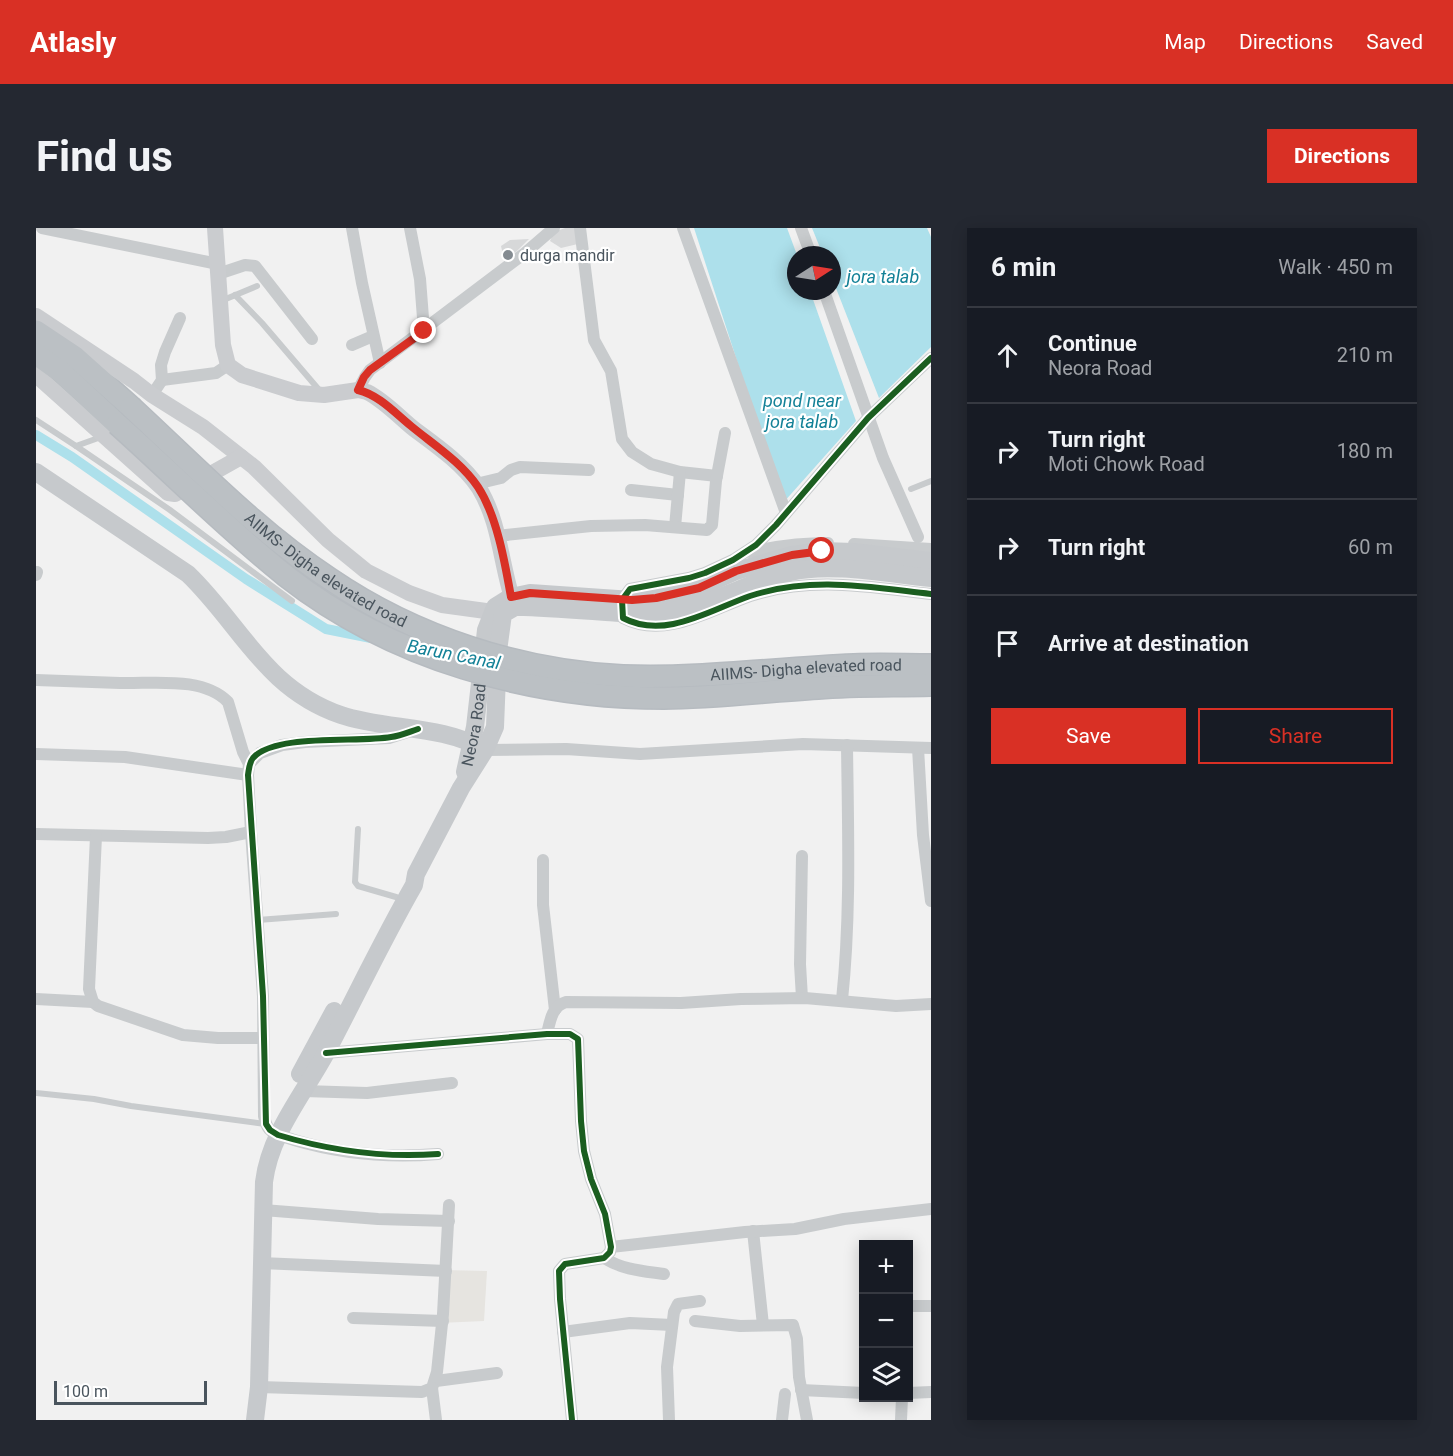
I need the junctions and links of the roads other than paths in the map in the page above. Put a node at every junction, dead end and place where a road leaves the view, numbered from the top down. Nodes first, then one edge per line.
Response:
1 (42, 228) edge
2 (215, 228) edge
3 (352, 228) edge
4 (410, 228) edge
5 (554, 228) edge
6 (580, 228) edge
7 (682, 228) edge
8 (801, 228) edge
9 (808, 246) edge
10 (218, 269) junction
11 (257, 286) dead end
12 (228, 298) junction
13 (827, 300) edge
14 (36, 316) edge
15 (180, 318) dead end
16 (36, 331) edge
17 (424, 331) junction
18 (373, 336) junction
19 (312, 339) dead end
20 (352, 345) dead end
21 (36, 354) edge
22 (931, 358) edge
23 (380, 363) junction
24 (228, 365) junction
25 (36, 375) edge
26 (162, 380) junction
27 (358, 390) junction
28 (152, 395) junction
29 (324, 395) junction
30 (868, 418) junction
31 (36, 420) edge
32 (111, 430) junction
33 (725, 433) dead end
34 (76, 446) junction
35 (240, 457) junction
36 (589, 470) dead end
37 (36, 472) edge
38 (680, 472) junction
39 (717, 476) junction
40 (931, 481) edge
41 (476, 484) junction
42 (911, 489) dead end
43 (631, 490) dead end
44 (678, 495) junction
45 (786, 513) junction
46 (675, 527) junction
47 (497, 536) junction
48 (918, 537) dead end
49 (931, 549) edge
50 (745, 553) junction
51 (931, 561) edge
52 (931, 578) edge
53 (931, 594) edge
54 (292, 601) dead end
55 (513, 602) junction
56 (627, 606) junction
57 (493, 612) junction
58 (491, 649) junction
59 (931, 665) edge
60 (36, 680) edge
61 (931, 685) edge
62 (418, 729) junction
63 (478, 740) junction
64 (847, 745) junction
65 (918, 748) junction
66 (931, 748) edge
67 (36, 754) edge
68 (249, 770) junction
69 (358, 829) dead end
70 (251, 832) junction
71 (36, 834) edge
72 (96, 836) junction
73 (802, 856) dead end
74 (543, 860) dead end
75 (416, 874) junction
76 (396, 897) junction
77 (931, 901) edge
78 (336, 914) dead end
79 (258, 920) junction
80 (802, 998) junction
81 (36, 999) edge
82 (842, 1000) junction
83 (93, 1002) junction
84 (931, 1004) edge
85 (555, 1010) junction
86 (547, 1034) junction
87 (263, 1038) junction
88 (326, 1053) junction
89 (452, 1083) dead end
90 (304, 1091) junction
91 (36, 1093) edge
92 (271, 1130) junction
93 (438, 1154) dead end
94 (449, 1205) dead end
95 (931, 1209) edge
96 (263, 1210) junction
97 (449, 1221) junction
98 (753, 1231) junction
99 (608, 1253) junction
100 (261, 1263) junction
101 (446, 1271) junction
102 (664, 1274) dead end
103 (700, 1301) dead end
104 (913, 1306) edge
105 (931, 1306) edge
106 (353, 1318) dead end
107 (443, 1321) junction
108 (695, 1321) dead end
109 (672, 1325) junction
110 (763, 1325) junction
111 (563, 1332) junction
112 (497, 1373) dead end
113 (434, 1385) junction
114 (259, 1387) junction
115 (801, 1390) junction
116 (931, 1392) edge
117 (859, 1393) edge
118 (913, 1393) edge
119 (785, 1394) dead end
120 (902, 1402) edge
121 (250, 1420) edge
122 (255, 1420) edge
123 (436, 1420) edge
124 (572, 1420) edge
125 (669, 1420) edge
126 (782, 1420) edge
127 (807, 1420) edge
128 (901, 1420) edge

1 - 10 street
2 - 10 street
3 - 18 street
4 - 17 street
5 - 17 street
6 - 38 street
7 - 45 street
8 - 9 street
10 - 12 street
10 - 19 street
11 - 12 lane
12 - 24 street
12 - 29 lane
13 - 30 street
14 - 28 street
15 - 26 street
16 - 59 highway, AIIMS- Digha elevated road, bridge
17 - 23 street
18 - 20 street
18 - 23 street
21 - 32 highway, AIIMS- Digha elevated road
22 - 30 street
23 - 27 street
24 - 26 street
24 - 29 street
25 - 32 street
26 - 28 street
27 - 29 street
27 - 41 street
28 - 35 street
30 - 45 street
30 - 48 street
31 - 34 lane
32 - 34 lane
32 - 35 street
32 - 61 highway, AIIMS- Digha elevated road, bridge
33 - 39 street
34 - 54 lane
35 - 57 street
36 - 41 street
37 - 62 main road
38 - 39 street
38 - 44 street
39 - 46 street
40 - 42 lane
41 - 47 street
43 - 44 street
44 - 46 street
45 - 50 street
46 - 47 street
47 - 55 street
49 - 50 street
50 - 56 street
51 - 56 main road
52 - 56 main road
53 - 56 street
55 - 56 main road
55 - 57 main road
55 - 58 main road
57 - 58 main road, Neora Road
58 - 63 main road, Neora Road, bridge
58 - 63 main road, bridge
60 - 68 street
62 - 63 main road
62 - 68 street
63 - 64 street
63 - 75 main road, Neora Road
64 - 65 street
64 - 82 street
65 - 66 street
65 - 77 street
67 - 68 street
68 - 70 street
69 - 76 lane
70 - 72 street
70 - 79 street
71 - 72 street
72 - 83 street
73 - 80 street
74 - 85 street
75 - 76 main road
75 - 88 main road
76 - 92 main road
78 - 79 lane
79 - 87 street
80 - 82 street
80 - 85 street
81 - 83 street
82 - 84 street
83 - 87 street
85 - 86 street
86 - 88 street
86 - 99 street
87 - 92 street
88 - 90 main road
89 - 90 street
90 - 92 main road
91 - 92 lane
92 - 93 street
92 - 96 main road
92 - 121 main road
94 - 97 street
95 - 98 street
96 - 97 street
96 - 100 main road
97 - 101 street
98 - 99 street
98 - 110 street
99 - 102 street
99 - 111 street
100 - 101 street
100 - 114 main road
101 - 107 street
103 - 109 street
104 - 105 street
106 - 107 street
107 - 113 street
108 - 110 street
109 - 111 street
109 - 125 street
110 - 115 street
111 - 124 street
112 - 113 street
113 - 114 street
113 - 123 street
114 - 122 main road
115 - 117 street
115 - 127 street
116 - 118 street
119 - 126 street
120 - 128 street

